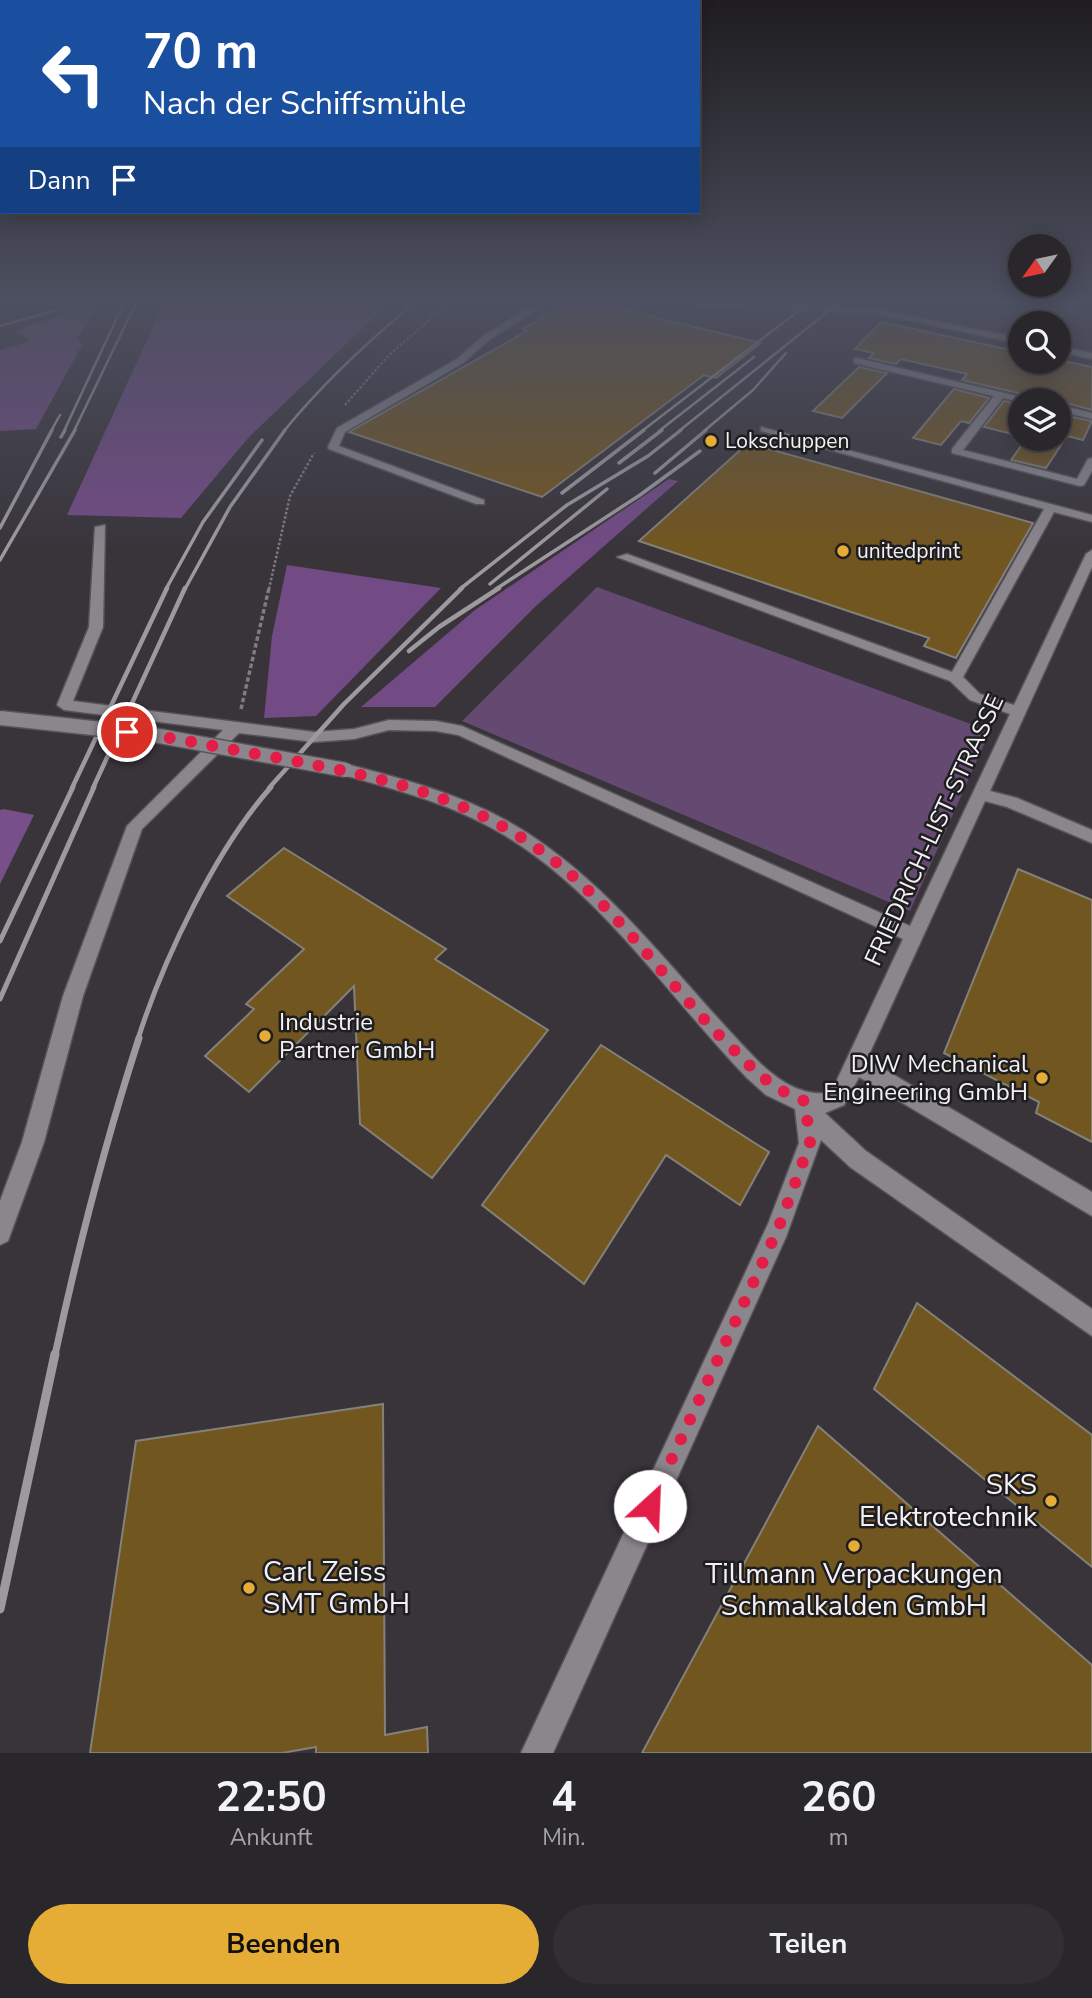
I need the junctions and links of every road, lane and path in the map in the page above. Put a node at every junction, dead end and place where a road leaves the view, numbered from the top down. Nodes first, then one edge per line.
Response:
1 (361, 387) edge
2 (415, 387) edge
3 (966, 387) edge
4 (1000, 395) junction
5 (1008, 397) edge
6 (1071, 411) edge
7 (337, 414) dead end
8 (1092, 416) edge
9 (765, 429) dead end
10 (317, 449) dead end
11 (1092, 461) edge
12 (480, 502) dead end
13 (1051, 508) junction
14 (1092, 519) edge
15 (101, 527) dead end
16 (1092, 554) edge
17 (623, 557) dead end
18 (1088, 571) edge
19 (955, 678) junction
20 (1018, 712) junction
21 (0, 718) edge
22 (236, 727) junction
23 (980, 794) junction
24 (1092, 837) edge
25 (914, 936) junction
26 (855, 1063) junction
27 (805, 1101) junction
28 (1092, 1205) edge
29 (0, 1233) edge
30 (1092, 1324) edge
31 (537, 1753) edge

1 - 7 path
2 - 12 street
3 - 4 street
4 - 5 street
4 - 11 street
6 - 8 street
9 - 13 street
10 - 22 path
13 - 14 street
13 - 19 street
15 - 22 street
16 - 18 street, FRIEDRICH-LIST-STRASSE
17 - 19 street
18 - 20 street, FRIEDRICH-LIST-STRASSE
19 - 20 street
20 - 23 street, FRIEDRICH-LIST-STRASSE
21 - 27 street, bridge
22 - 25 street
22 - 29 street
23 - 24 street
23 - 25 street, FRIEDRICH-LIST-STRASSE
25 - 26 street, FRIEDRICH-LIST-STRASSE
26 - 27 street, FRIEDRICH-LIST-STRASSE
26 - 28 street
27 - 30 street
27 - 31 street

